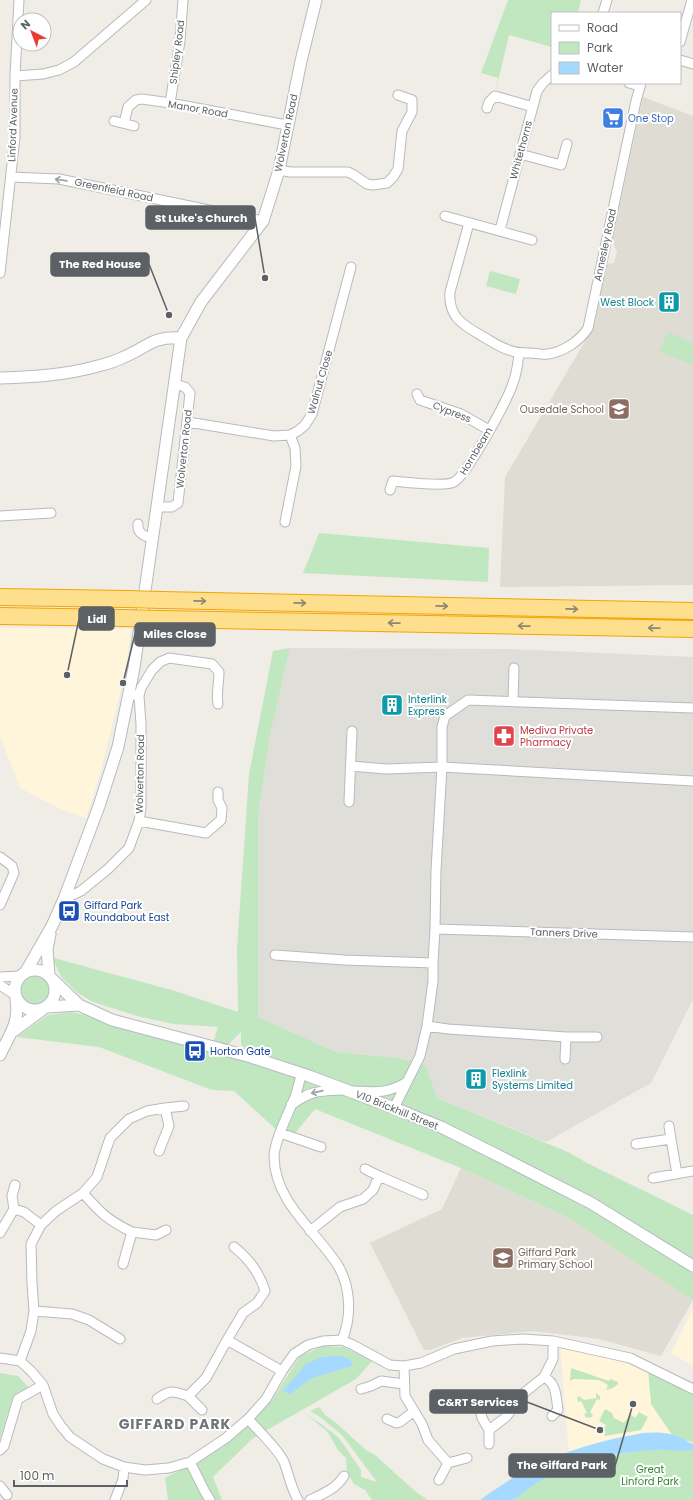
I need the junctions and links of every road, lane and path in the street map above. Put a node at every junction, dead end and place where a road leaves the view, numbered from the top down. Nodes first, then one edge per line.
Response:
1 (19, 0) edge
2 (146, 0) edge
3 (183, 0) edge
4 (316, 0) edge
5 (607, 0) edge
6 (692, 0) edge
7 (603, 12) edge
8 (681, 38) edge
9 (681, 60) edge
10 (693, 64) edge
11 (15, 76) junction
12 (551, 76) edge
13 (641, 84) edge
14 (398, 95) dead end
15 (170, 103) junction
16 (533, 107) junction
17 (487, 108) dead end
18 (114, 121) dead end
19 (124, 123) junction
20 (287, 125) junction
21 (134, 126) dead end
22 (566, 144) dead end
23 (520, 154) junction
24 (279, 170) junction
25 (11, 177) junction
26 (444, 216) dead end
27 (263, 221) junction
28 (469, 223) junction
29 (500, 230) junction
30 (532, 240) dead end
31 (351, 267) dead end
32 (0, 273) edge
33 (181, 338) junction
34 (519, 353) junction
35 (0, 378) edge
36 (174, 384) junction
37 (417, 394) dead end
38 (188, 422) junction
39 (489, 430) junction
40 (290, 435) junction
41 (390, 490) dead end
42 (157, 507) junction
43 (50, 513) dead end
44 (0, 516) edge
45 (285, 522) dead end
46 (138, 524) dead end
47 (153, 539) junction
48 (0, 587) edge
49 (0, 597) edge
50 (84, 598) junction
51 (693, 612) edge
52 (0, 616) edge
53 (82, 618) junction
54 (0, 623) edge
55 (693, 629) edge
56 (514, 668) dead end
57 (134, 695) junction
58 (513, 700) junction
59 (218, 704) dead end
60 (693, 708) edge
61 (352, 731) dead end
62 (351, 766) junction
63 (442, 767) junction
64 (693, 781) edge
65 (218, 792) dead end
66 (349, 802) dead end
67 (139, 821) junction
68 (0, 857) edge
69 (64, 899) junction
70 (0, 905) edge
71 (52, 926) junction
72 (434, 929) junction
73 (693, 937) edge
74 (275, 955) dead end
75 (433, 963) junction
76 (23, 974) junction
77 (0, 977) edge
78 (50, 977) junction
79 (0, 985) edge
80 (16, 997) junction
81 (79, 1005) junction
82 (44, 1008) junction
83 (427, 1026) junction
84 (12, 1032) junction
85 (566, 1037) junction
86 (597, 1037) dead end
87 (0, 1055) edge
88 (565, 1059) dead end
89 (302, 1073) junction
90 (407, 1082) junction
91 (347, 1090) junction
92 (291, 1105) junction
93 (184, 1106) dead end
94 (164, 1108) junction
95 (394, 1108) junction
96 (669, 1126) dead end
97 (280, 1133) junction
98 (671, 1139) junction
99 (636, 1144) dead end
100 (321, 1147) dead end
101 (159, 1151) dead end
102 (365, 1169) dead end
103 (693, 1171) edge
104 (677, 1174) junction
105 (380, 1176) junction
106 (652, 1178) dead end
107 (15, 1185) dead end
108 (83, 1193) junction
109 (423, 1195) dead end
110 (14, 1209) junction
111 (41, 1225) junction
112 (166, 1230) dead end
113 (310, 1231) junction
114 (132, 1232) junction
115 (0, 1233) edge
116 (234, 1247) dead end
117 (122, 1264) dead end
118 (693, 1266) edge
119 (34, 1311) junction
120 (120, 1339) dead end
121 (228, 1340) junction
122 (342, 1340) junction
123 (553, 1341) junction
124 (0, 1358) edge
125 (20, 1361) junction
126 (404, 1366) junction
127 (282, 1371) junction
128 (544, 1377) junction
129 (404, 1384) junction
130 (43, 1385) junction
131 (361, 1389) dead end
132 (693, 1389) edge
133 (188, 1396) junction
134 (157, 1399) dead end
135 (480, 1407) dead end
136 (202, 1410) dead end
137 (413, 1412) junction
138 (552, 1416) dead end
139 (248, 1419) junction
140 (388, 1419) dead end
141 (489, 1430) junction
142 (489, 1444) dead end
143 (0, 1450) edge
144 (467, 1458) dead end
145 (190, 1462) junction
146 (448, 1463) junction
147 (124, 1467) junction
148 (344, 1476) dead end
149 (439, 1480) dead end
150 (0, 1486) edge
151 (7, 1495) dead end
152 (115, 1500) edge
153 (210, 1500) edge
154 (298, 1500) edge
155 (310, 1500) edge

1 - 11 street, Linford Avenue
2 - 11 street
3 - 15 street, Shipley Road
4 - 20 street, Wolverton Road
5 - 7 street
6 - 8 street
9 - 10 street
11 - 25 street, Linford Avenue
12 - 16 street, Whitethorns
13 - 34 street, Annesley Road
14 - 24 street
15 - 19 street, Manor Road
15 - 20 street, Manor Road
16 - 17 street
16 - 23 street, Whitethorns
18 - 19 street
19 - 21 street
20 - 24 street, Wolverton Road
22 - 23 street
23 - 29 street, Whitethorns
24 - 27 street, Wolverton Road
27 -> 25 street, Greenfield Road
25 - 32 street, Linford Avenue
26 - 28 street
27 - 33 street, Wolverton Road
28 - 29 street
28 - 34 street, Annesley Road
29 - 30 street
31 - 40 street, Walnut Close
33 - 35 street
33 - 36 street, Wolverton Road
34 - 39 street, Hornbeam
36 - 38 street, Wolverton Road
36 - 42 street, Wolverton Road
37 - 39 street, Cypress
38 - 40 street
38 - 42 street, Wolverton Road
39 - 41 street, Hornbeam
40 - 45 street
42 - 47 street, Wolverton Road
43 - 44 street
46 - 47 street
47 - 57 street, Wolverton Road
48 - 50 highway
49 - 50 highway
50 -> 51 highway, bridge
52 - 53 highway
53 - 54 highway
55 -> 53 highway, bridge
56 - 58 street
57 - 59 street
57 - 67 street, Wolverton Road
57 - 69 street, Wolverton Road
58 - 60 street
58 - 63 street
61 - 62 street
62 - 63 street
62 - 66 street
63 - 64 street
63 - 72 street
65 - 67 street
67 - 69 street, Wolverton Road
68 - 70 street
69 - 71 street, Wolverton Road
71 - 76 street, Wolverton Road
71 - 78 street, Wolverton Road
72 - 73 street, Tanners Drive
72 - 75 street
74 - 75 street
75 - 83 street
76 - 77 street
76 - 78 street
76 - 80 street
78 - 81 street, V10 Brickhill Street
78 - 82 street
79 - 80 street
80 - 82 street
80 - 84 street
81 - 82 street, V10 Brickhill Street
81 - 89 street, V10 Brickhill Street
82 - 84 street
83 - 85 street
83 - 90 street
84 - 87 street
85 - 86 street
85 - 88 street
89 - 91 street, V10 Brickhill Street
89 - 92 street
90 - 91 street
90 - 95 street
91 -> 92 street
91 - 95 street, V10 Brickhill Street
92 - 97 street
93 - 94 street
94 - 101 street
94 - 108 street
95 - 118 street, V10 Brickhill Street
96 - 98 street
97 - 100 street
97 - 113 street
98 - 99 street
98 - 104 street
102 - 105 street
103 - 104 street
104 - 106 street
105 - 109 street
105 - 113 street
107 - 110 street
108 - 111 street
108 - 114 street
110 - 111 street
110 - 115 street
111 - 119 street
112 - 114 street
113 - 122 street
114 - 117 street
116 - 121 street
119 - 120 street
119 - 125 street
121 - 127 street
121 - 133 street
122 - 126 street
122 - 127 street
123 - 126 street
123 - 128 street
123 - 132 street
124 - 125 street
125 - 130 street
126 - 129 street
127 - 139 street
128 - 138 street
128 - 141 street
129 - 131 street
129 - 137 street
130 - 143 street
130 - 147 street
133 - 134 street
133 - 136 street
135 - 141 street
137 - 140 street
137 - 146 street
139 - 145 street
139 - 154 street
141 - 142 street
144 - 146 street
145 - 147 street
145 - 153 street
146 - 149 street
147 - 152 street
148 - 155 street
150 - 151 street

